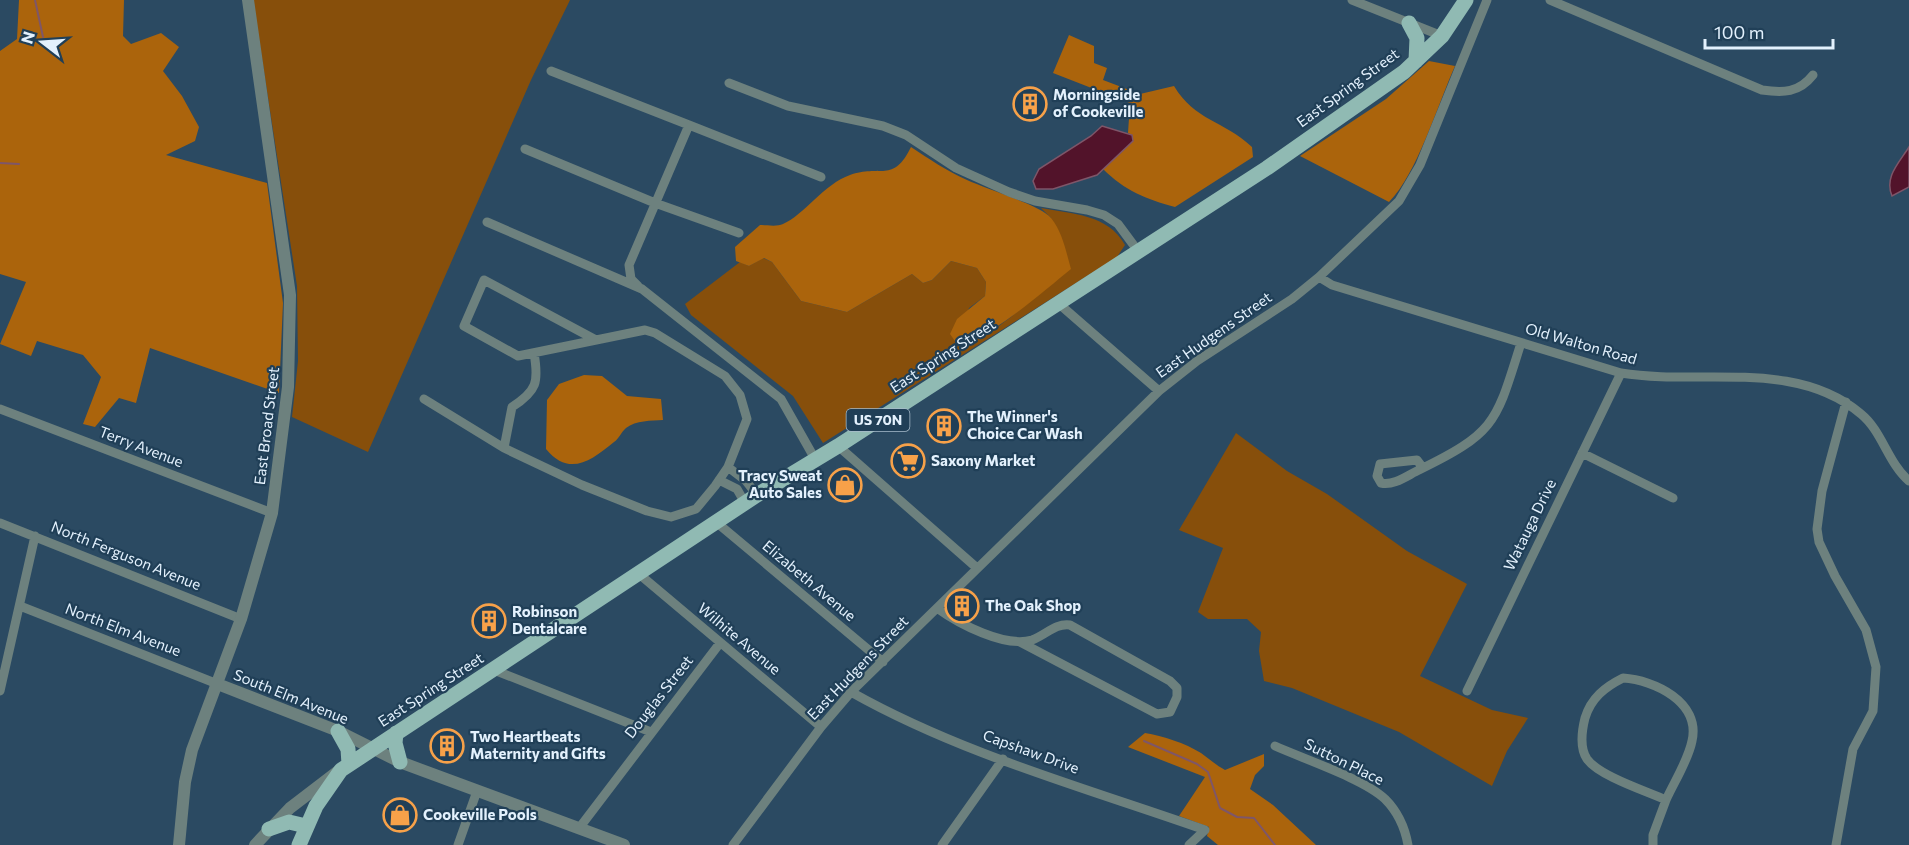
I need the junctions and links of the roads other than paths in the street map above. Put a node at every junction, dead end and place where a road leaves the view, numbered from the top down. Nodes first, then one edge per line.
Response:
1 (248, 0) edge
2 (1352, 0) edge
3 (1466, 0) edge
4 (1487, 0) edge
5 (1551, 0) edge
6 (1409, 23) junction
7 (1442, 36) junction
8 (1416, 61) junction
9 (551, 71) dead end
10 (1813, 75) dead end
11 (729, 83) dead end
12 (689, 125) junction
13 (525, 148) dead end
14 (821, 177) dead end
15 (655, 203) junction
16 (487, 222) dead end
17 (739, 233) dead end
18 (1138, 252) junction
19 (1319, 278) junction
20 (642, 290) junction
21 (1058, 303) junction
22 (596, 340) junction
23 (1521, 343) junction
24 (534, 353) junction
25 (1621, 373) junction
26 (1159, 391) junction
27 (424, 399) dead end
28 (1846, 402) junction
29 (0, 409) edge
30 (838, 446) junction
31 (504, 448) junction
32 (1582, 453) junction
33 (815, 459) junction
34 (728, 466) junction
35 (1423, 468) junction
36 (719, 480) junction
37 (1909, 481) edge
38 (1673, 498) dead end
39 (751, 499) junction
40 (272, 513) junction
41 (716, 522) junction
42 (0, 523) edge
43 (35, 536) junction
44 (977, 568) junction
45 (639, 574) junction
46 (21, 606) junction
47 (937, 608) junction
48 (241, 619) junction
49 (1020, 642) junction
50 (720, 643) junction
51 (883, 662) junction
52 (494, 670) junction
53 (215, 682) junction
54 (0, 691) edge
55 (1467, 691) dead end
56 (851, 692) junction
57 (821, 727) junction
58 (338, 731) junction
59 (651, 732) junction
60 (396, 733) junction
61 (1275, 746) dead end
62 (373, 749) junction
63 (1003, 759) junction
64 (400, 762) junction
65 (345, 767) junction
66 (477, 791) junction
67 (1666, 800) junction
68 (306, 826) junction
69 (580, 827) junction
70 (269, 829) junction
71 (179, 845) edge
72 (255, 845) edge
73 (299, 845) edge
74 (458, 845) edge
75 (624, 845) edge
76 (733, 845) edge
77 (942, 845) edge
78 (1189, 845) edge
79 (1408, 845) edge
80 (1653, 845) edge
81 (1836, 845) edge

1 - 40 street, East Broad Street
2 - 6 street
3 - 7 main road, East Spring Street / US 70N
4 - 19 street, East Hudgens Street
5 - 10 street
6 - 7 street
6 - 8 main road
7 - 8 main road, East Spring Street / US 70N
8 - 18 main road, East Spring Street / US 70N
9 - 12 street
11 - 18 street
12 - 14 street
12 - 15 street
13 - 15 street
15 - 17 street
15 - 20 street
16 - 20 street
18 - 21 main road, East Spring Street / US 70N
19 - 23 street, Old Walton Road
19 - 26 street, East Hudgens Street
20 - 33 street
21 - 26 street
21 - 30 main road, East Spring Street / US 70N
22 - 24 street
22 - 24 street
22 - 34 street
23 - 25 street, Old Walton Road
23 - 35 street
24 - 31 street
25 - 28 street, Old Walton Road
25 - 32 street, Watauga Drive
26 - 44 street, East Hudgens Street
27 - 31 street
28 - 37 street, Old Walton Road
28 - 81 street
29 - 40 street, Terry Avenue
30 - 33 main road, East Spring Street / US 70N
30 - 44 street
31 - 36 street
32 - 38 street
32 - 55 street, Watauga Drive
33 - 39 main road, East Spring Street / US 70N
34 - 36 street
34 - 39 street
35 - 35 street
36 - 39 street
39 - 41 main road, East Spring Street / US 70N
40 - 48 street, East Broad Street
41 - 45 main road, East Spring Street / US 70N
41 - 51 street, Elizabeth Avenue
42 - 43 street, North Ferguson Avenue
43 - 46 street
43 - 48 street, North Ferguson Avenue
44 - 47 street, East Hudgens Street
45 - 50 street, Wilhite Avenue
45 - 52 main road, East Spring Street / US 70N
46 - 53 street, North Elm Avenue
46 - 54 street
47 - 49 street
47 - 51 street, East Hudgens Street
48 - 53 street, East Broad Street
49 - 49 street
50 - 57 street, Wilhite Avenue
50 - 59 street, Douglas Street
51 - 56 street, East Hudgens Street
52 - 59 street
52 - 60 main road, East Spring Street / US 70N
53 - 58 street, South Elm Avenue
53 - 71 street, East Broad Street
56 - 57 street, East Hudgens Street
56 - 63 street, Capshaw Drive
57 - 76 street, East Hudgens Street
58 - 62 street, South Elm Avenue
58 - 65 main road
59 - 69 street, Douglas Street
60 - 62 main road, East Spring Street / US 70N
60 - 64 main road
61 - 79 street, Sutton Place
62 - 64 street, South Elm Avenue
62 - 65 main road, East Spring Street / US 70N
63 - 77 street
63 - 78 street, Capshaw Drive
64 - 66 street, South Elm Avenue
65 - 68 main road, East Spring Street / US 70N
65 - 70 street
66 - 69 street, South Elm Avenue
66 - 74 street
67 - 67 street
67 - 80 street
68 - 70 main road
68 - 73 main road, East Spring Street / US 70N
69 - 75 street, South Elm Avenue
70 - 72 street

